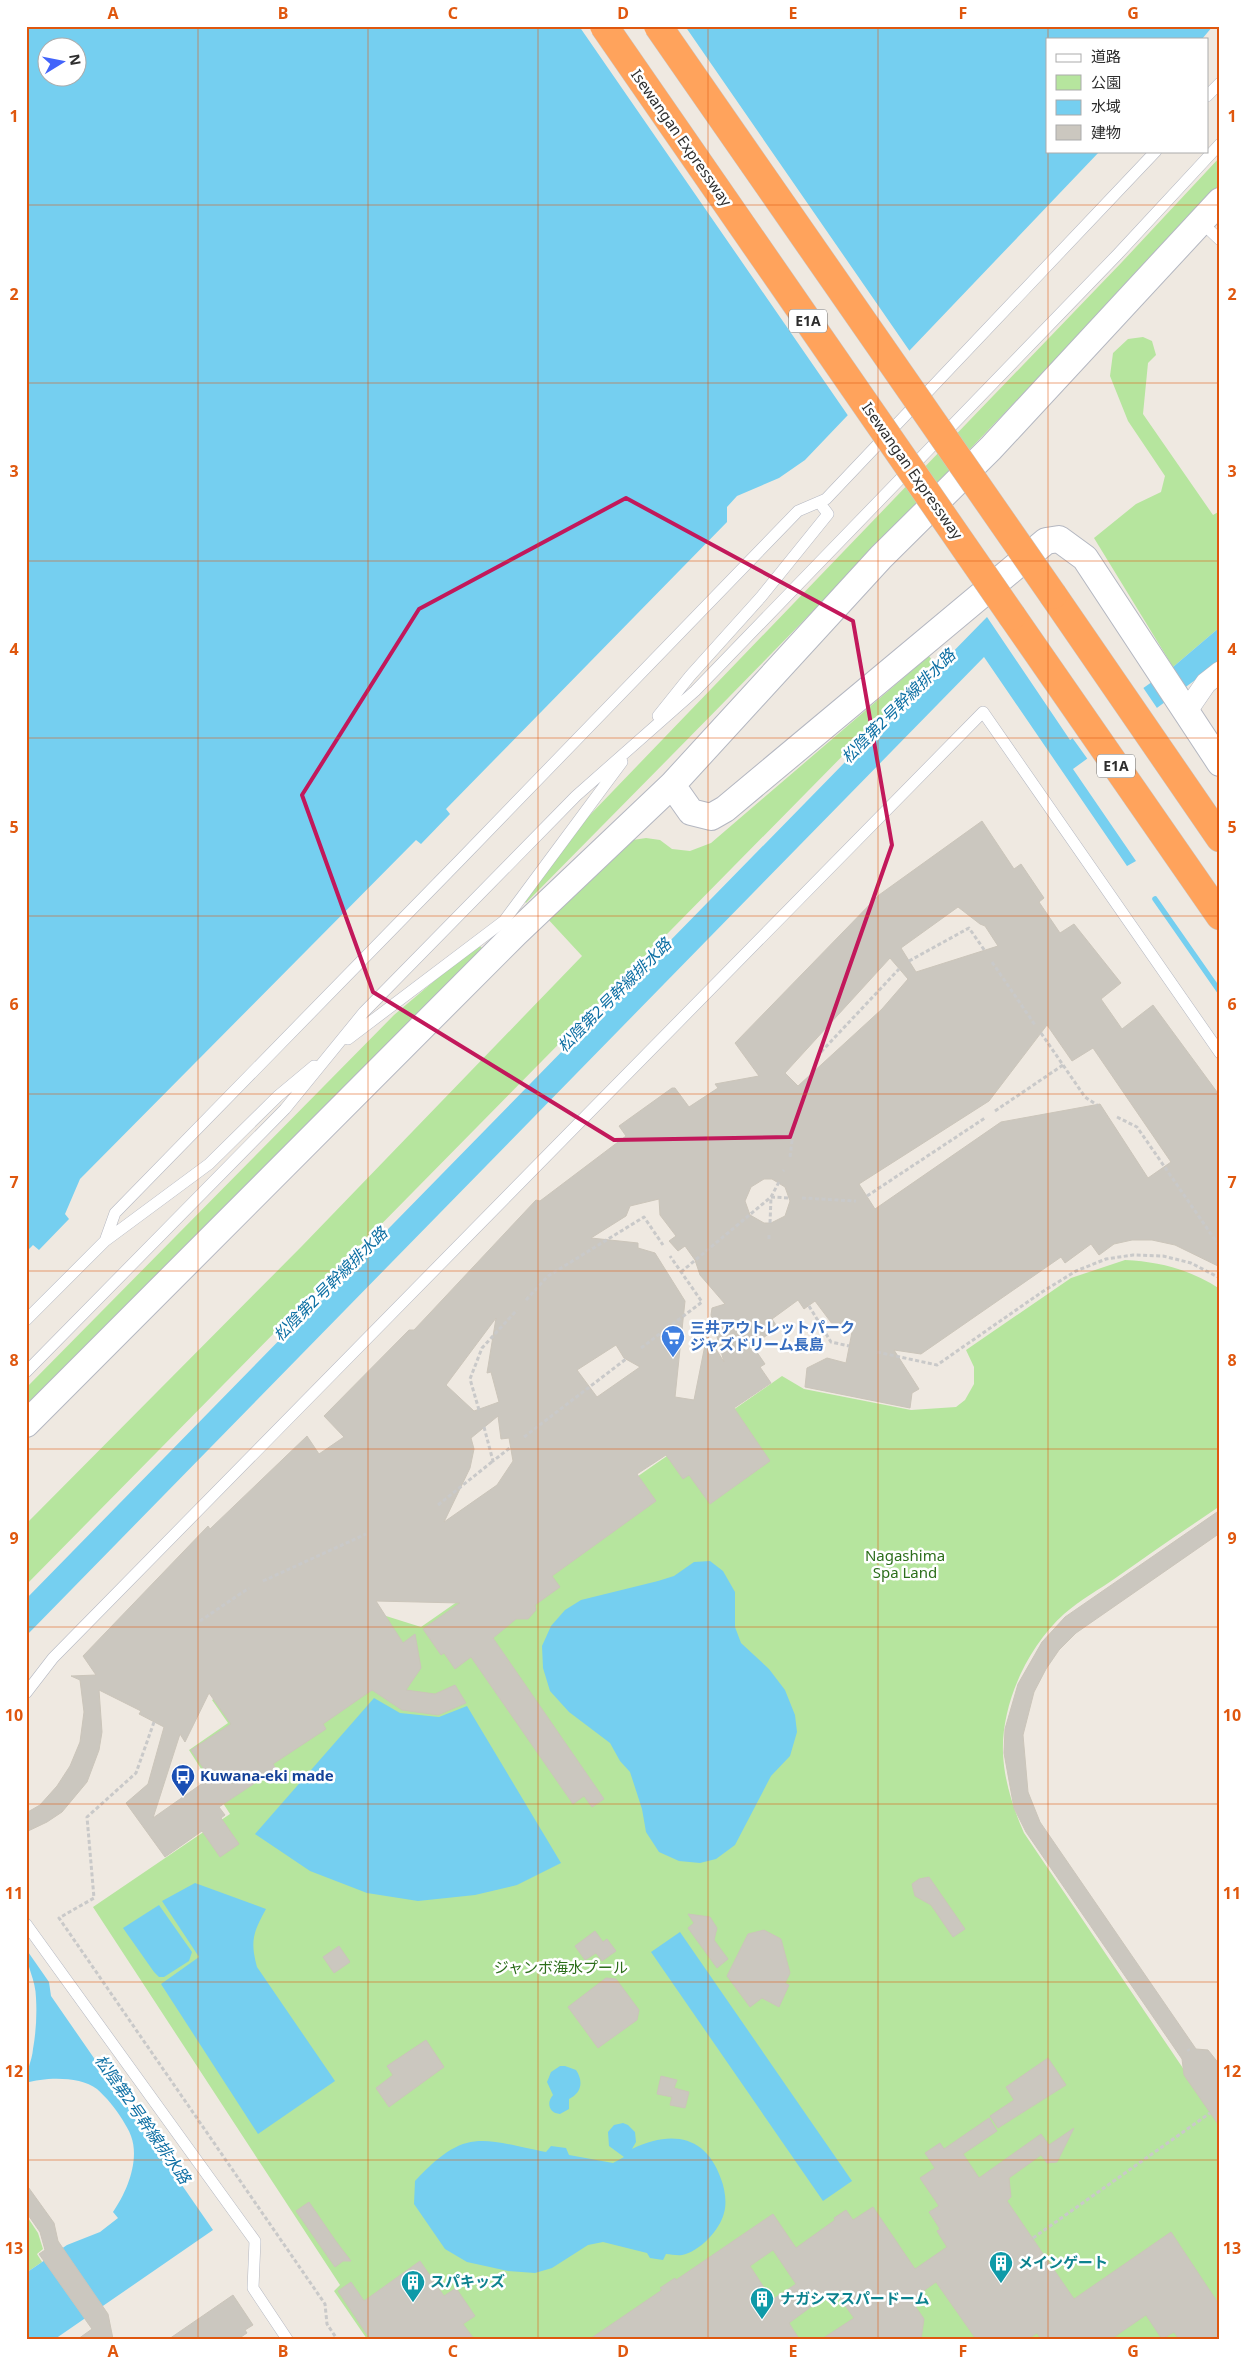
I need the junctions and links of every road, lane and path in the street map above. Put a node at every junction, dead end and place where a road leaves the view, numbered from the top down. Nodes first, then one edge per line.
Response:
1 (604, 26) edge
2 (658, 26) edge
3 (1220, 83) edge
4 (1208, 95) edge
5 (1220, 144) edge
6 (1155, 152) edge
7 (1220, 201) edge
8 (1201, 222) junction
9 (1220, 240) edge
10 (819, 502) junction
11 (1220, 672) edge
12 (1182, 707) junction
13 (640, 739) junction
14 (1220, 763) edge
15 (672, 785) junction
16 (1220, 838) edge
17 (1220, 916) edge
18 (510, 927) junction
19 (985, 951) dead end
20 (909, 960) dead end
21 (992, 962) dead end
22 (899, 968) dead end
23 (1035, 1025) dead end
24 (1041, 1033) dead end
25 (334, 1050) junction
26 (821, 1052) dead end
27 (1220, 1053) edge
28 (1063, 1065) junction
29 (1097, 1105) dead end
30 (995, 1111) dead end
31 (1116, 1117) dead end
32 (985, 1118) dead end
33 (794, 1126) dead end
34 (790, 1157) dead end
35 (779, 1182) dead end
36 (867, 1196) dead end
37 (771, 1197) junction
38 (789, 1198) dead end
39 (802, 1198) dead end
40 (856, 1201) dead end
41 (770, 1223) dead end
42 (105, 1241) junction
43 (663, 1246) dead end
44 (1220, 1247) edge
45 (670, 1256) dead end
46 (681, 1272) junction
47 (1220, 1278) edge
48 (526, 1300) dead end
49 (809, 1306) dead end
50 (518, 1310) dead end
51 (26, 1320) edge
52 (849, 1346) dead end
53 (641, 1348) dead end
54 (877, 1352) dead end
55 (626, 1360) dead end
56 (26, 1372) edge
57 (479, 1410) dead end
58 (26, 1424) edge
59 (484, 1427) dead end
60 (524, 1437) dead end
61 (511, 1447) dead end
62 (493, 1460) junction
63 (438, 1505) dead end
64 (366, 1534) dead end
65 (263, 1581) dead end
66 (249, 1588) dead end
67 (200, 1621) dead end
68 (26, 1693) edge
69 (154, 1722) dead end
70 (26, 1924) edge
71 (1210, 2113) dead end
72 (1033, 2238) dead end
73 (287, 2339) edge
74 (337, 2339) edge

1 - 17 highway, Isewangan Expressway / E1A, bridge
2 - 16 highway, bridge
3 - 4 lane
5 - 13 lane
6 - 10 lane
7 - 8 street
8 - 9 lane
8 - 15 street
10 - 13 lane
10 - 42 lane
11 - 12 street
12 - 14 street
12 - 15 street
13 - 18 lane
13 - 25 lane
15 - 18 street
18 - 25 lane
18 - 58 street
19 - 20 path
21 - 23 path
22 - 26 path
24 - 28 path
25 - 42 lane
25 - 56 lane
27 - 68 lane
28 - 29 path
28 - 30 path
31 - 44 path
32 - 36 path
33 - 34 path
35 - 37 path
37 - 38 path
37 - 41 path
37 - 46 path
39 - 40 path
42 - 51 lane
43 - 48 path
45 - 46 path
46 - 53 path
47 - 54 path
49 - 52 path
50 - 57 path
55 - 60 path
59 - 62 path
61 - 62 path
62 - 63 path
64 - 65 path
66 - 67 path
69 - 74 path
70 - 73 lane
71 - 72 path

